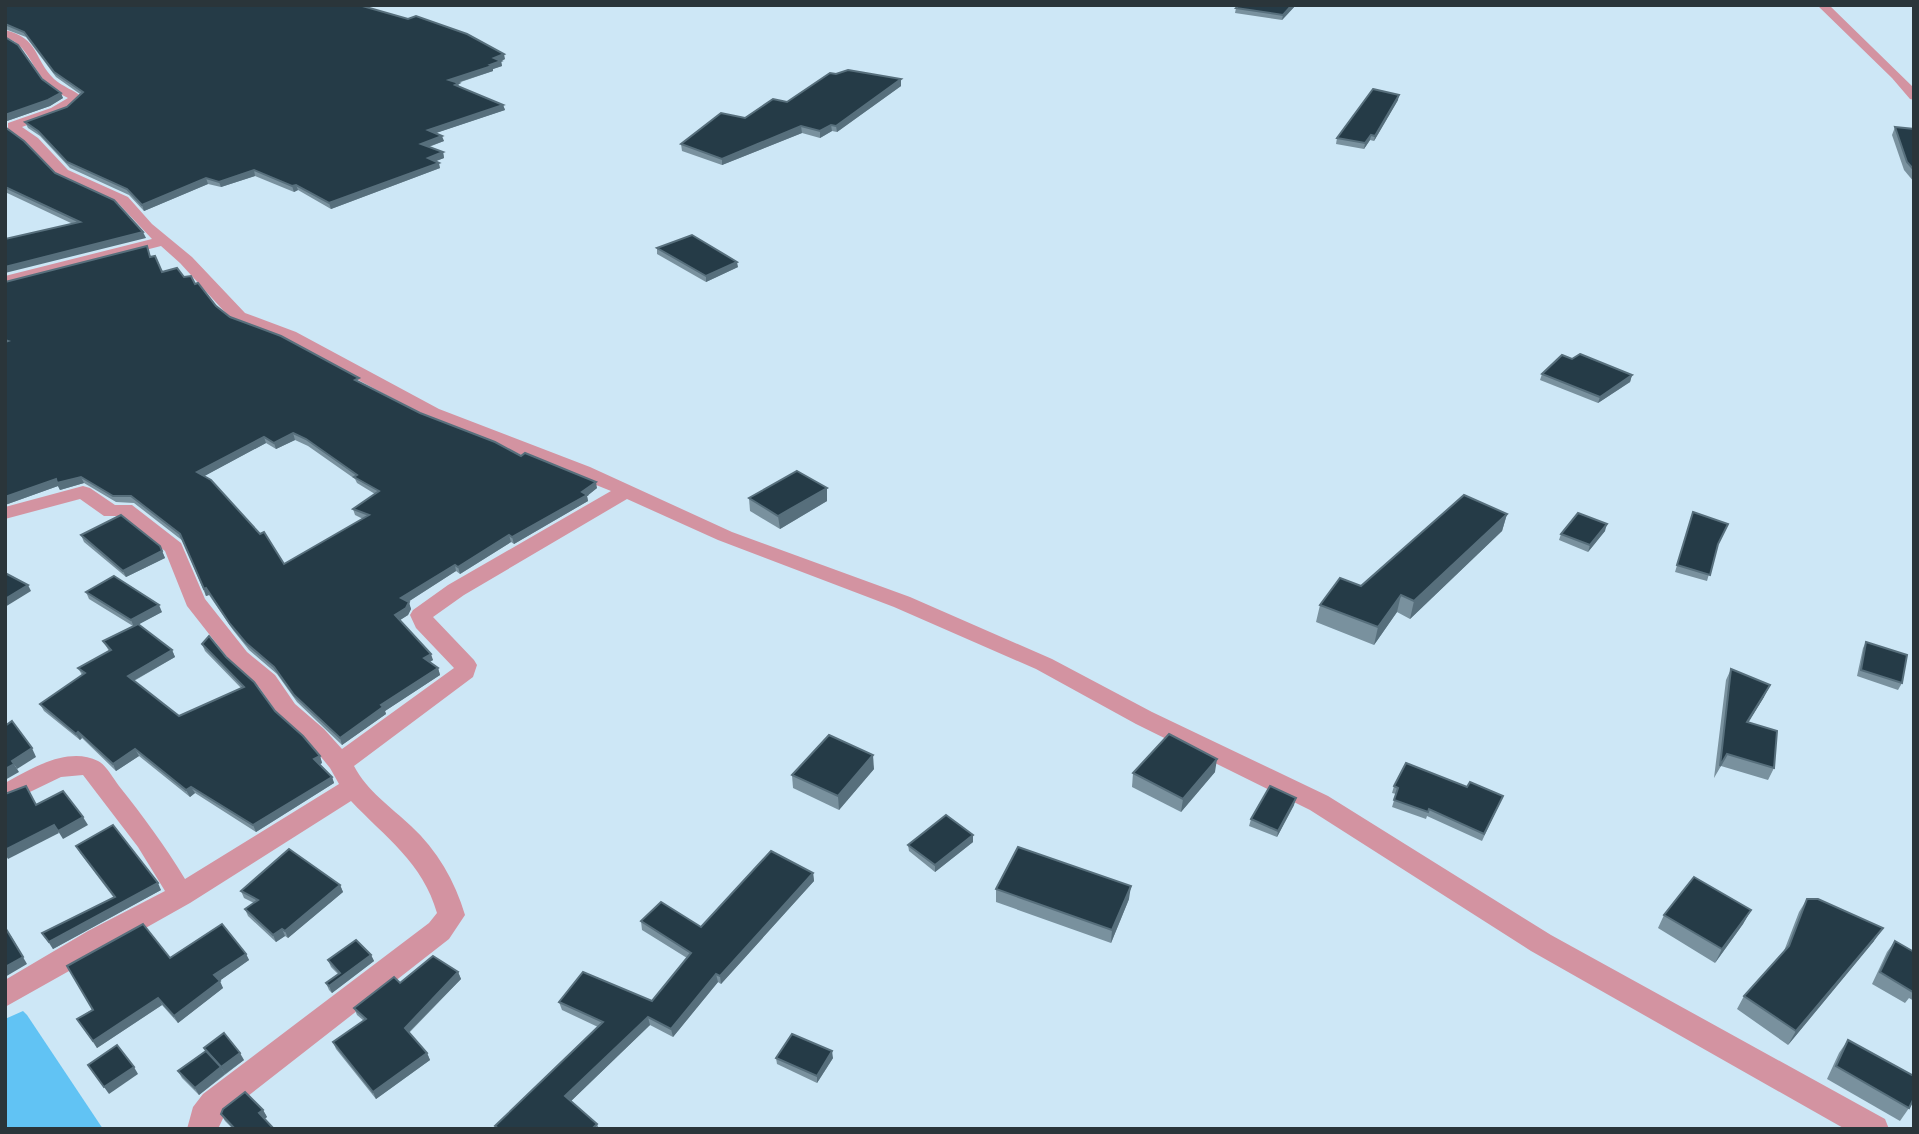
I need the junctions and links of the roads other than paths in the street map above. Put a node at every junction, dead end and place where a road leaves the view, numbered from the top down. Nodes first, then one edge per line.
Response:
1 (1822, 5) edge
2 (5, 33) edge
3 (1914, 96) edge
4 (164, 241) junction
5 (5, 281) edge
6 (626, 491) junction
7 (5, 513) edge
8 (340, 762) junction
9 (352, 788) junction
10 (5, 795) edge
11 (181, 895) junction
12 (5, 995) edge
13 (202, 1129) edge
14 (1874, 1129) edge

1 - 3 street
2 - 4 street
4 - 5 street
4 - 6 street
6 - 8 street
6 - 14 street
7 - 8 street
8 - 9 street
9 - 11 street
9 - 13 street
10 - 11 street
11 - 12 street

